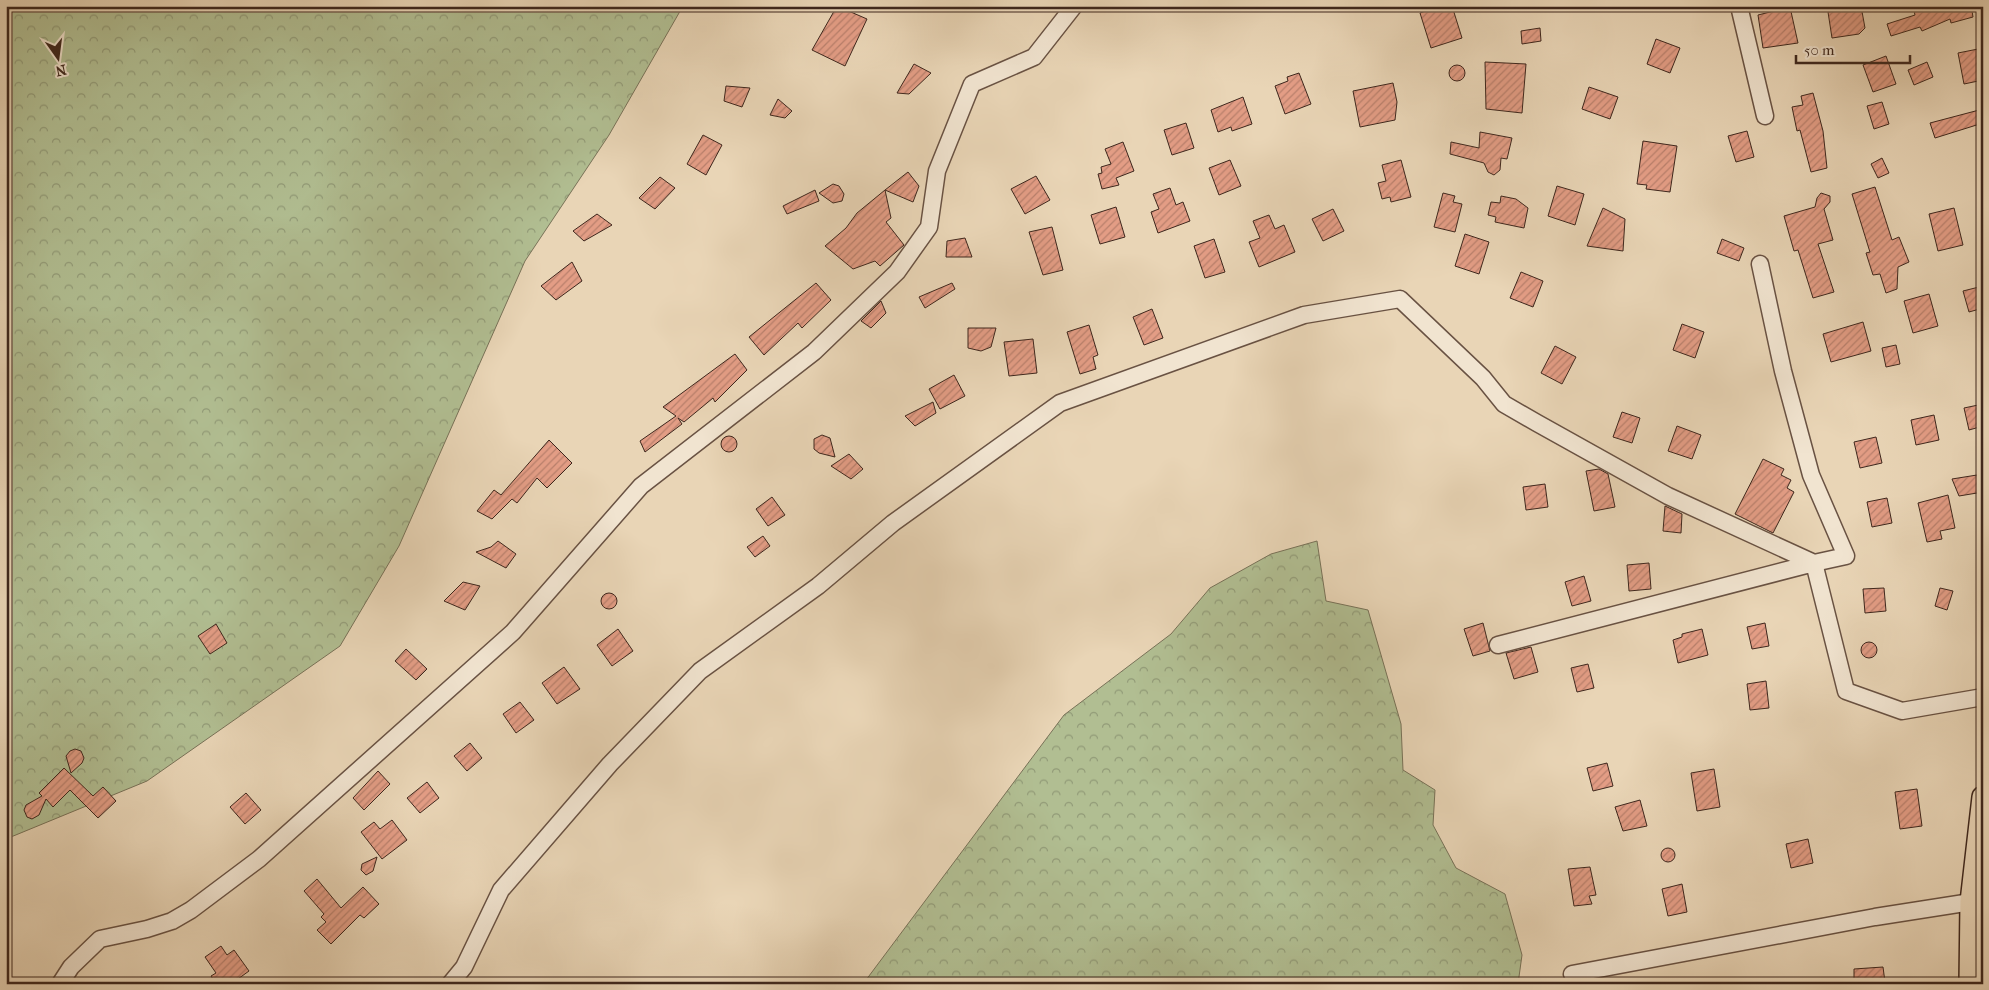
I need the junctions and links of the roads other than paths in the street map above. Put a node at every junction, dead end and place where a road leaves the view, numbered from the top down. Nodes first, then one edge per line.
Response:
1 (1074, 6) edge
2 (1739, 6) edge
3 (1765, 116) dead end
4 (1760, 264) dead end
5 (1814, 563) junction
6 (1498, 645) dead end
7 (1983, 697) edge
8 (1983, 797) edge
9 (1971, 902) junction
10 (1572, 974) dead end
11 (60, 984) edge
12 (450, 984) edge
13 (1970, 984) edge

1 - 11 street
2 - 3 street
4 - 5 street
5 - 6 street
5 - 7 street
5 - 12 street
8 - 9 main road
9 - 10 street
9 - 13 main road

